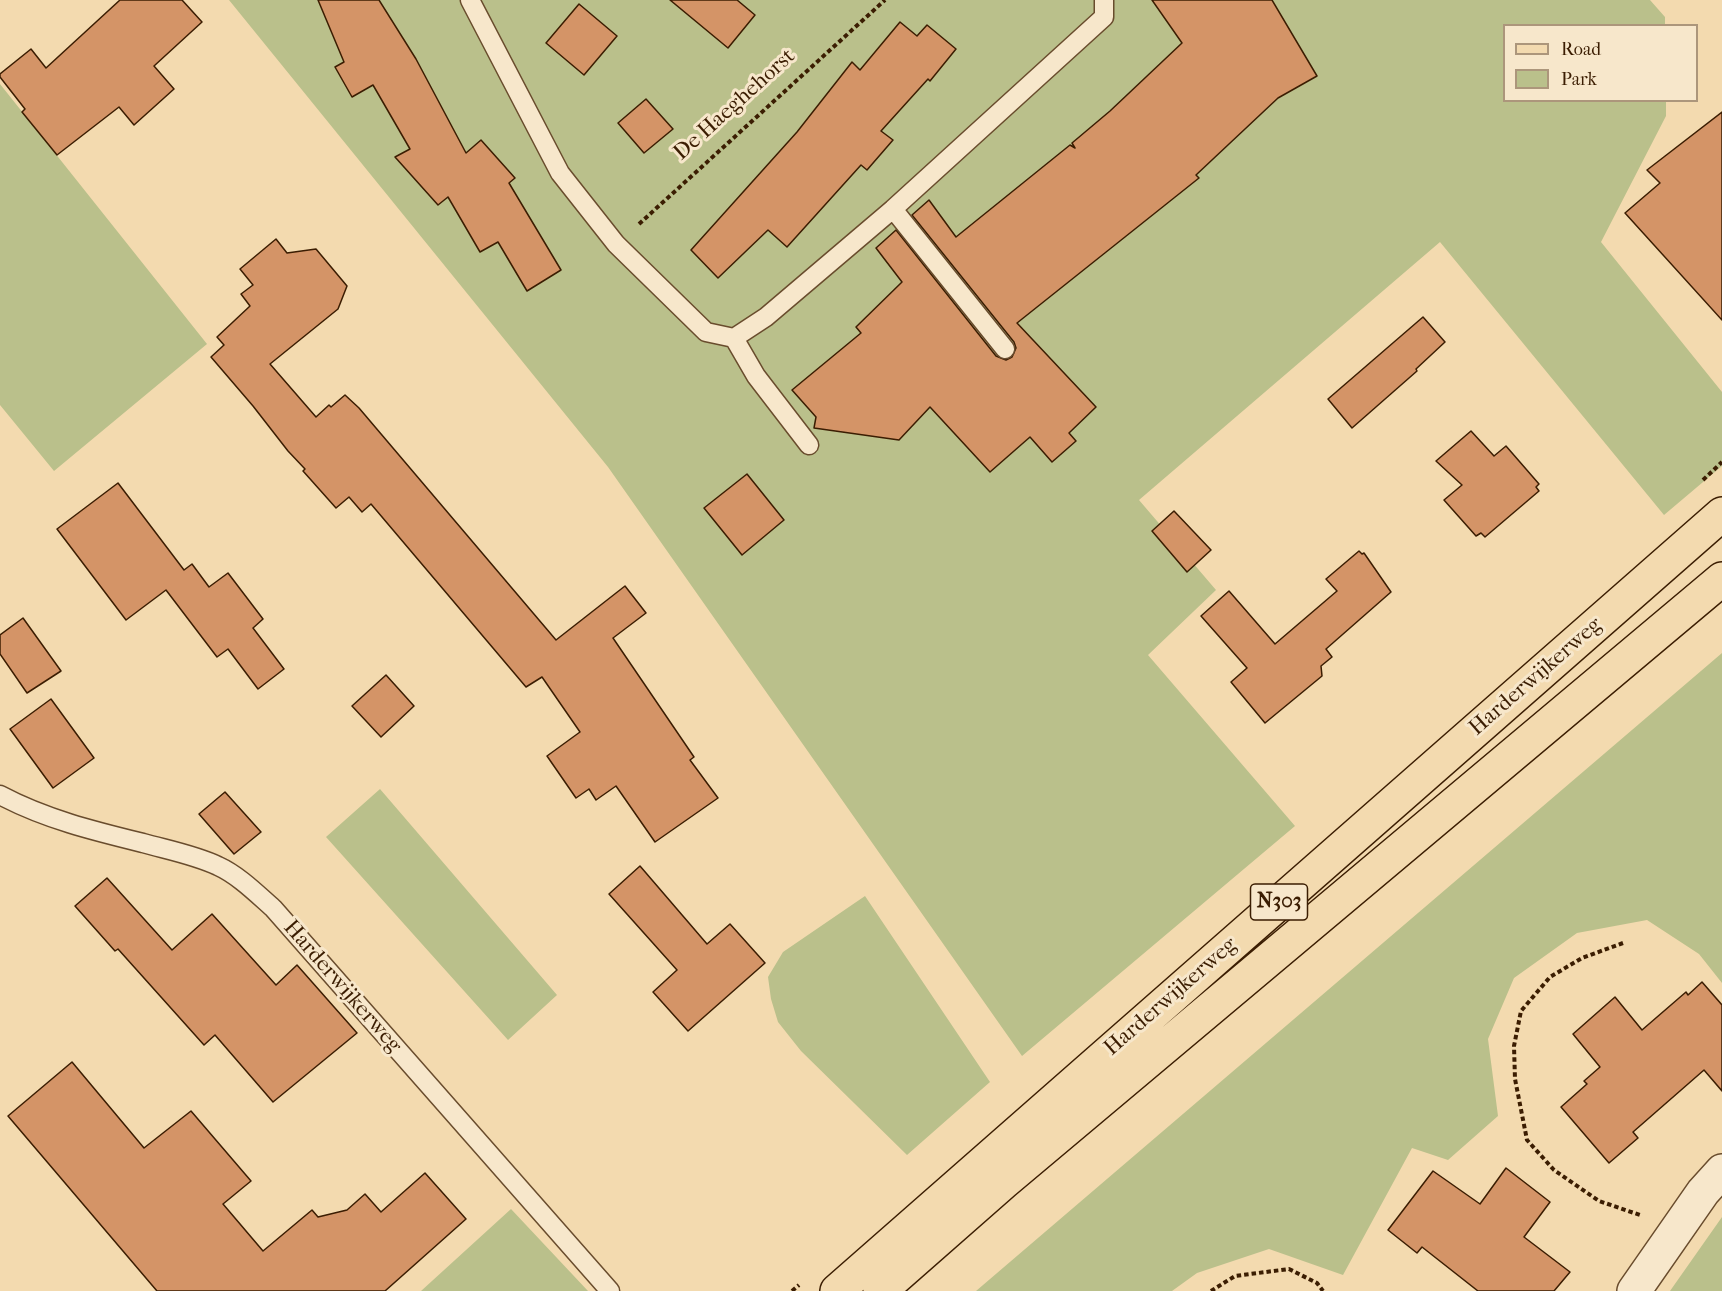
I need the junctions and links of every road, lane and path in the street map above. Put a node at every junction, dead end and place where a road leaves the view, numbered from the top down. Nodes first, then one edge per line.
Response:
1 (470, 0) edge
2 (885, 0) edge
3 (1104, 0) edge
4 (893, 209) junction
5 (616, 244) junction
6 (734, 338) junction
7 (1005, 349) dead end
8 (809, 445) dead end
9 (1722, 514) edge
10 (1722, 579) edge
11 (0, 795) edge
12 (1623, 943) dead end
13 (1722, 1171) edge
14 (1679, 1226) junction
15 (610, 1291) edge
16 (837, 1291) edge
17 (880, 1291) edge
18 (1211, 1291) edge
19 (1323, 1291) edge
20 (1634, 1291) edge

1 - 5 lane
2 - 5 path, De Haeghehorst
3 - 4 lane
4 - 6 lane
4 - 7 lane
5 - 6 lane
6 - 8 lane
9 - 16 main road, Harderwijkerweg / N303
10 - 17 main road, Harderwijkerweg / N303
11 - 15 lane, Harderwijkerweg
12 - 14 path
13 - 14 street
14 - 20 street
18 - 19 path

